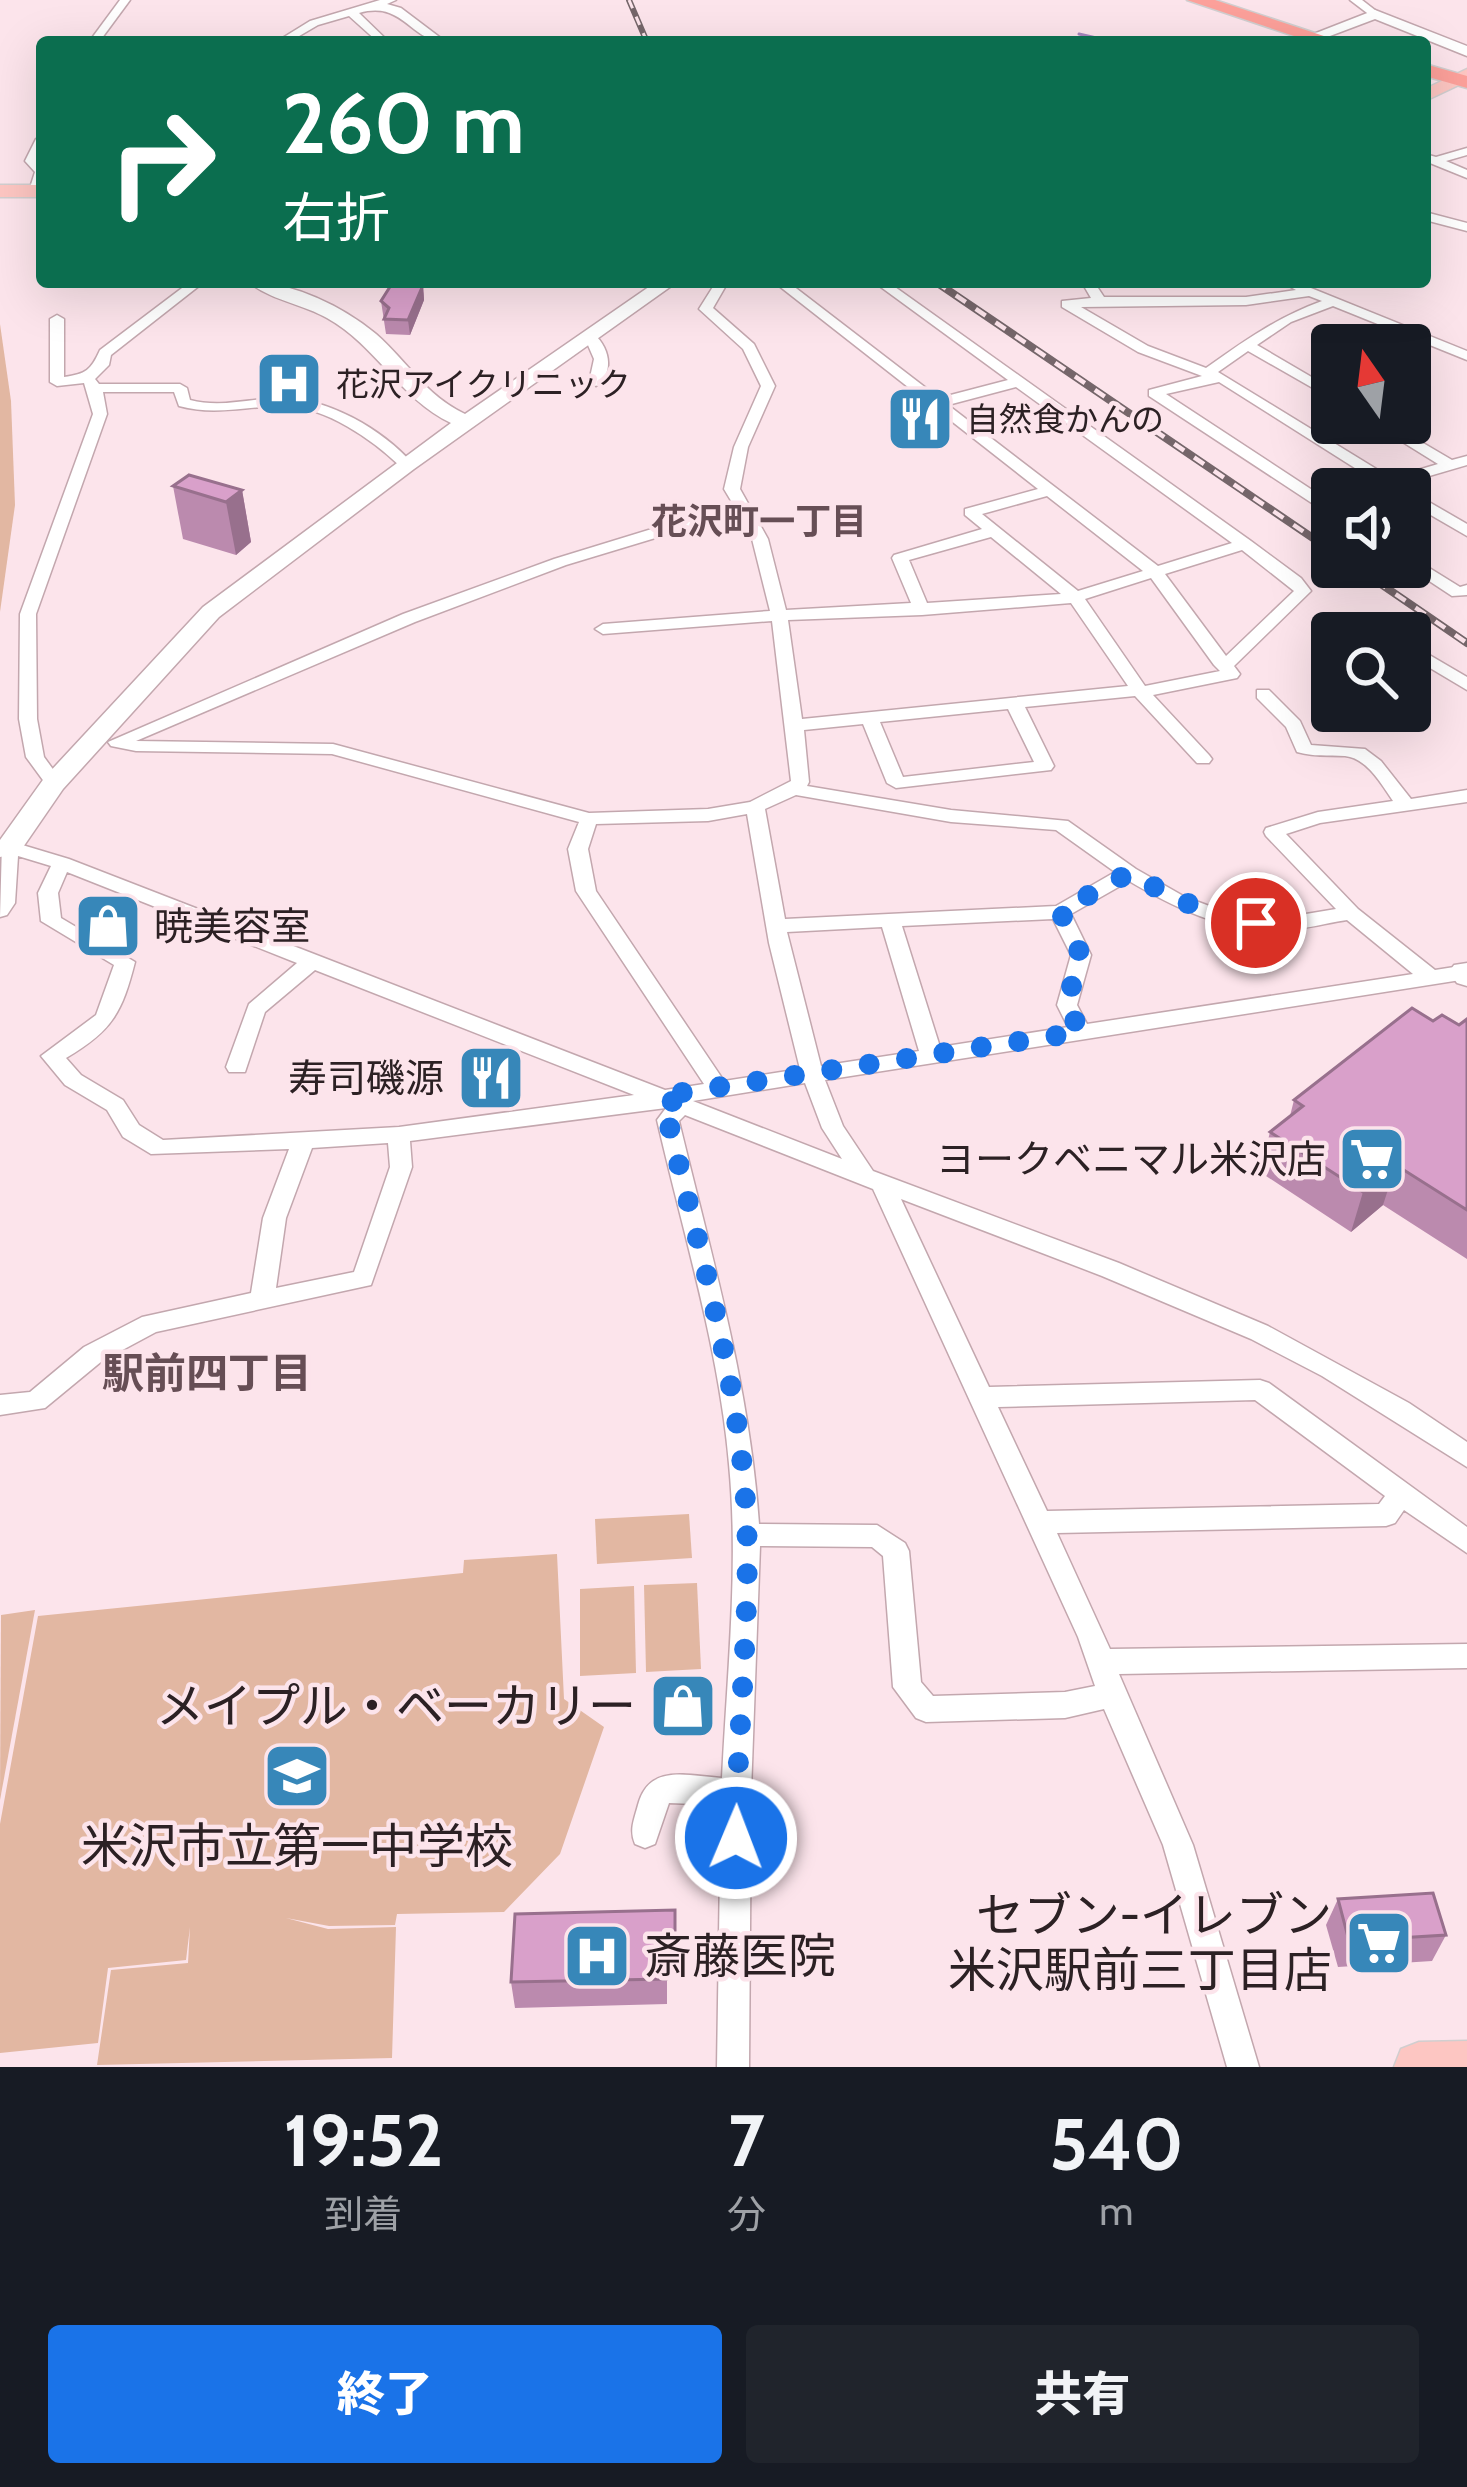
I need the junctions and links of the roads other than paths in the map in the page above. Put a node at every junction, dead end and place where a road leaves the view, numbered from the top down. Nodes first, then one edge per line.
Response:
1 (125, 0) edge
2 (391, 0) edge
3 (1196, 0) edge
4 (1355, 0) edge
5 (378, 5) junction
6 (345, 11) junction
7 (1375, 14) junction
8 (98, 36) edge
9 (293, 36) edge
10 (378, 36) edge
11 (433, 36) edge
12 (1303, 36) edge
13 (1324, 36) edge
14 (1467, 50) edge
15 (1431, 71) edge
16 (1464, 75) edge
17 (1431, 92) edge
18 (1467, 152) edge
19 (1431, 159) edge
20 (1431, 159) edge
21 (1467, 174) edge
22 (1431, 218) edge
23 (1467, 227) edge
24 (189, 288) edge
25 (272, 288) edge
26 (659, 288) edge
27 (718, 288) edge
28 (788, 288) edge
29 (888, 288) edge
30 (1091, 288) edge
31 (1300, 288) edge
32 (1308, 292) junction
33 (1099, 300) junction
34 (1332, 302) junction
35 (57, 319) dead end
36 (591, 336) junction
37 (1245, 344) junction
38 (1467, 356) edge
39 (1211, 374) junction
40 (596, 382) dead end
41 (1018, 382) junction
42 (91, 383) junction
43 (1311, 383) edge
44 (938, 403) junction
45 (468, 423) junction
46 (1422, 444) edge
47 (1459, 462) edge
48 (406, 464) junction
49 (1365, 468) edge
50 (1050, 490) junction
51 (1311, 493) edge
52 (741, 507) junction
53 (1431, 509) edge
54 (993, 531) junction
55 (1467, 531) edge
56 (1245, 544) junction
57 (1154, 571) junction
58 (1431, 575) edge
59 (1467, 590) edge
60 (1075, 597) junction
61 (922, 610) junction
62 (777, 616) junction
63 (603, 629) dead end
64 (1220, 661) junction
65 (1431, 661) edge
66 (1467, 685) edge
67 (1141, 691) junction
68 (1263, 694) dead end
69 (1014, 703) junction
70 (869, 717) junction
71 (797, 725) junction
72 (118, 742) junction
73 (87, 748) junction
74 (1203, 759) dead end
75 (54, 783) junction
76 (794, 789) junction
77 (1467, 796) edge
78 (1406, 805) junction
79 (755, 807) junction
80 (589, 819) junction
81 (4, 848) edge
82 (62, 863) junction
83 (1129, 873) junction
84 (0, 911) edge
85 (1060, 911) junction
86 (1351, 913) junction
87 (890, 920) junction
88 (776, 926) junction
89 (312, 962) junction
90 (1466, 974) edge
91 (1432, 978) junction
92 (1081, 1032) junction
93 (932, 1054) junction
94 (237, 1067) dead end
95 (812, 1073) junction
96 (716, 1087) junction
97 (670, 1101) junction
98 (399, 1135) junction
99 (304, 1142) junction
100 (873, 1180) junction
101 (263, 1298) junction
102 (981, 1397) junction
103 (0, 1405) edge
104 (1467, 1456) edge
105 (1401, 1494) junction
106 (1039, 1522) junction
107 (747, 1535) junction
108 (1467, 1542) edge
109 (1467, 1656) edge
110 (1100, 1661) junction
111 (1112, 1695) junction
112 (736, 1792) junction
113 (645, 1834) dead end
114 (1467, 2066) edge
115 (733, 2067) edge
116 (1243, 2067) edge
117 (1419, 2067) edge

1 - 8 street
2 - 5 street
3 - 12 highway
4 - 7 street
5 - 6 street
5 - 11 street
6 - 9 street
6 - 10 street
7 - 13 street
7 - 14 street
15 - 16 highway
16 - 17 main road
18 - 19 street
20 - 21 street
22 - 23 street
24 - 42 street
25 - 45 street
26 - 36 street
27 - 52 street
28 - 44 street
29 - 41 street
30 - 33 street
31 - 32 street
32 - 33 street
32 - 34 street
33 - 39 street
34 - 37 street
34 - 38 street
35 - 42 street
36 - 40 street
36 - 45 street
37 - 39 street
37 - 43 street
39 - 49 street
39 - 51 street
41 - 44 street
41 - 56 street
42 - 48 street
42 - 75 street
44 - 50 street
45 - 48 street
46 - 47 street
48 - 73 street
50 - 54 street
50 - 57 street
52 - 62 street
52 - 72 street
53 - 55 street
54 - 60 street
54 - 61 street
56 - 57 street
56 - 64 street
57 - 60 street
57 - 64 street
58 - 59 street
60 - 61 street
60 - 67 street
61 - 62 street
62 - 63 street
62 - 71 street
64 - 67 street
65 - 66 street
67 - 69 street
67 - 74 street
68 - 78 street
69 - 70 street
69 - 70 street
70 - 71 street
71 - 76 street
72 - 73 street
72 - 80 street
73 - 75 street
75 - 81 street
76 - 79 street
76 - 83 street
77 - 78 street
78 - 86 street
79 - 80 street
79 - 88 street
80 - 96 street
81 - 82 street
81 - 84 street
82 - 89 street
82 - 99 street
83 - 85 street
83 - 86 street
85 - 87 street
85 - 92 street
86 - 91 street
87 - 88 street
87 - 93 street
88 - 95 street
89 - 94 street
89 - 97 street
90 - 91 street
91 - 92 street
92 - 93 street
93 - 95 street
95 - 96 street
95 - 100 street
96 - 97 street
97 - 98 street
97 - 100 street
97 - 107 street
98 - 99 street
98 - 101 street
99 - 101 street
100 - 102 street
100 - 104 street
101 - 103 street
102 - 105 street
102 - 106 street
105 - 106 street
105 - 108 street
106 - 110 street
107 - 111 street
107 - 112 street
109 - 110 street
110 - 111 street
111 - 116 street
112 - 113 street
112 - 115 street
114 - 117 main road

